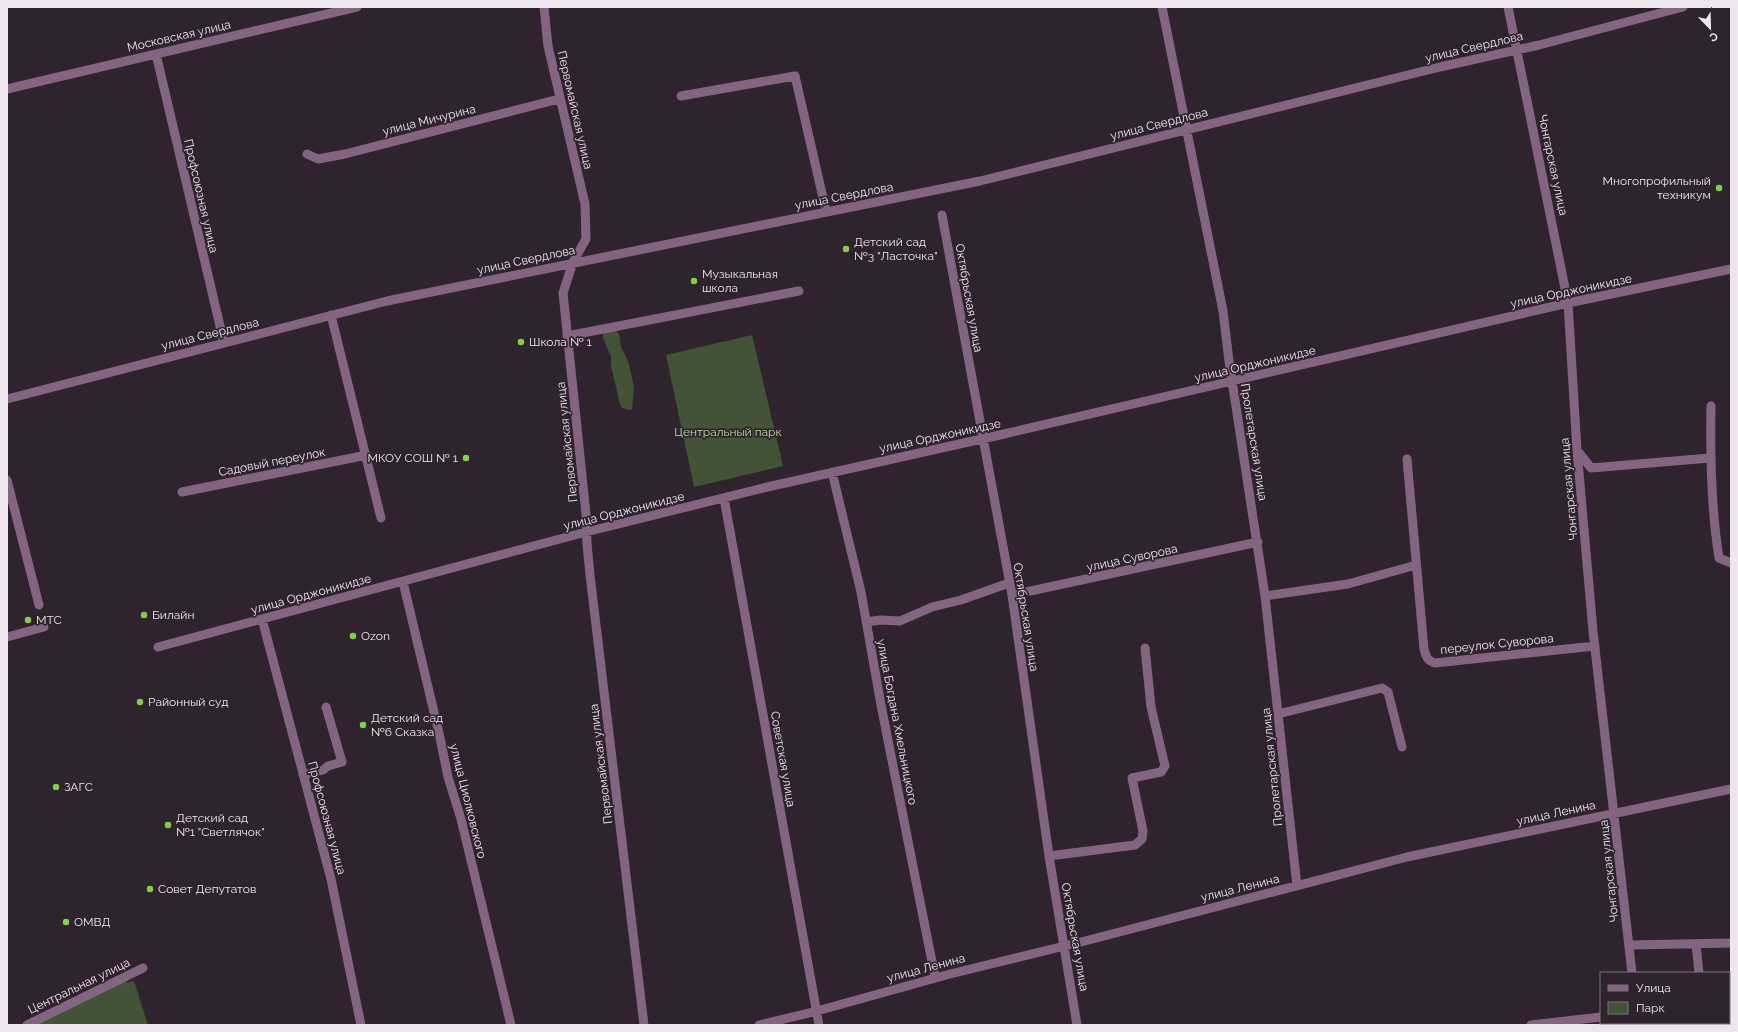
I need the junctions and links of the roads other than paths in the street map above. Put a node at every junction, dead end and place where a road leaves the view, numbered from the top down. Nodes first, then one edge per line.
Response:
1 (358, 7) edge
2 (544, 7) edge
3 (1162, 7) edge
4 (1508, 7) edge
5 (1683, 7) edge
6 (1516, 50) junction
7 (156, 54) junction
8 (7, 89) edge
9 (681, 96) dead end
10 (559, 100) junction
11 (1186, 130) junction
12 (306, 154) dead end
13 (826, 212) junction
14 (942, 215) dead end
15 (573, 262) junction
16 (1731, 269) edge
17 (799, 290) dead end
18 (1568, 303) junction
19 (331, 315) junction
20 (567, 336) junction
21 (224, 343) junction
22 (1233, 381) junction
23 (7, 399) edge
24 (1711, 406) dead end
25 (983, 439) junction
26 (1577, 450) junction
27 (367, 455) junction
28 (1710, 458) junction
29 (1407, 459) dead end
30 (832, 472) junction
31 (7, 480) edge
32 (182, 492) dead end
33 (724, 498) junction
34 (382, 518) dead end
35 (586, 532) junction
36 (1258, 542) junction
37 (1731, 563) edge
38 (1416, 565) junction
39 (403, 582) junction
40 (1009, 583) junction
41 (1012, 596) junction
42 (1265, 596) junction
43 (39, 605) dead end
44 (262, 619) junction
45 (866, 622) junction
46 (44, 627) dead end
47 (7, 636) edge
48 (1595, 646) junction
49 (158, 647) dead end
50 (1145, 648) dead end
51 (326, 706) dead end
52 (1278, 714) junction
53 (1402, 747) dead end
54 (303, 775) junction
55 (1731, 789) edge
56 (1614, 813) junction
57 (1049, 856) junction
58 (1297, 886) junction
59 (1731, 943) edge
60 (1696, 944) junction
61 (1064, 946) junction
62 (1629, 946) junction
63 (143, 968) dead end
64 (1632, 972) edge
65 (1699, 972) edge
66 (935, 977) junction
67 (817, 1011) junction
68 (1600, 1017) edge
69 (1701, 1024) edge
70 (27, 1025) edge
71 (362, 1025) edge
72 (511, 1025) edge
73 (644, 1025) edge
74 (758, 1025) edge
75 (819, 1025) edge
76 (1077, 1025) edge
77 (1531, 1025) edge
78 (1696, 1025) edge

1 - 7 street, Московская улица
2 - 10 street, Первомайская улица
3 - 11 street, Пролетарская улица
4 - 6 street, Чонгарская улица
5 - 6 street, улица Свердлова
6 - 11 street, улица Свердлова
6 - 18 street, Чонгарская улица
7 - 8 street, Московская улица
7 - 21 street, Профсоюзная улица
9 - 13 street
10 - 12 street, улица Мичурина
10 - 15 street, Первомайская улица
11 - 13 street, улица Свердлова
11 - 22 street, Пролетарская улица
13 - 15 street, улица Свердлова
14 - 25 street, Октябрьская улица
15 - 19 street, улица Свердлова
15 - 20 street, Первомайская улица
16 - 18 street, улица Орджоникидзе
17 - 20 street
18 - 22 street, улица Орджоникидзе
18 - 26 street, Чонгарская улица
19 - 21 street, улица Свердлова
19 - 27 street
20 - 35 street, Первомайская улица
21 - 23 street, улица Свердлова
22 - 25 street, улица Орджоникидзе
22 - 36 street, Пролетарская улица
24 - 28 street
25 - 30 street, улица Орджоникидзе
25 - 40 street, Октябрьская улица
26 - 28 street
26 - 48 street, Чонгарская улица
27 - 32 street, Садовый переулок
27 - 34 street
28 - 37 street
29 - 38 street, переулок Суворова
30 - 33 street, улица Орджоникидзе
30 - 45 street, улица Богдана Хмельницкого
31 - 43 street
33 - 35 street, улица Орджоникидзе
33 - 67 street, Советская улица
35 - 39 street, улица Орджоникидзе
35 - 73 street, Первомайская улица
36 - 41 street, улица Суворова
36 - 42 street, Пролетарская улица
38 - 42 street
38 - 48 street, переулок Суворова
39 - 44 street, улица Орджоникидзе
39 - 72 street, улица Циолковского
40 - 41 street, Октябрьская улица
40 - 45 street
41 - 57 street, Октябрьская улица
42 - 52 street, Пролетарская улица
44 - 49 street, улица Орджоникидзе
44 - 54 street, Профсоюзная улица
45 - 66 street, улица Богдана Хмельницкого
46 - 47 street
48 - 56 street, Чонгарская улица
50 - 57 street
51 - 54 street
52 - 53 street
52 - 58 street, Пролетарская улица
54 - 71 street, Профсоюзная улица
55 - 56 street, улица Ленина
56 - 58 street, улица Ленина
56 - 62 street, Чонгарская улица
57 - 61 street, Октябрьская улица
58 - 61 street, улица Ленина
59 - 60 street
60 - 62 street
60 - 65 street
61 - 66 street, улица Ленина
61 - 76 street, Октябрьская улица
62 - 64 street, Чонгарская улица
63 - 70 street, Центральная улица
66 - 67 street, улица Ленина
67 - 74 street, улица Ленина
67 - 75 street, Советская улица
68 - 77 street
69 - 78 street

